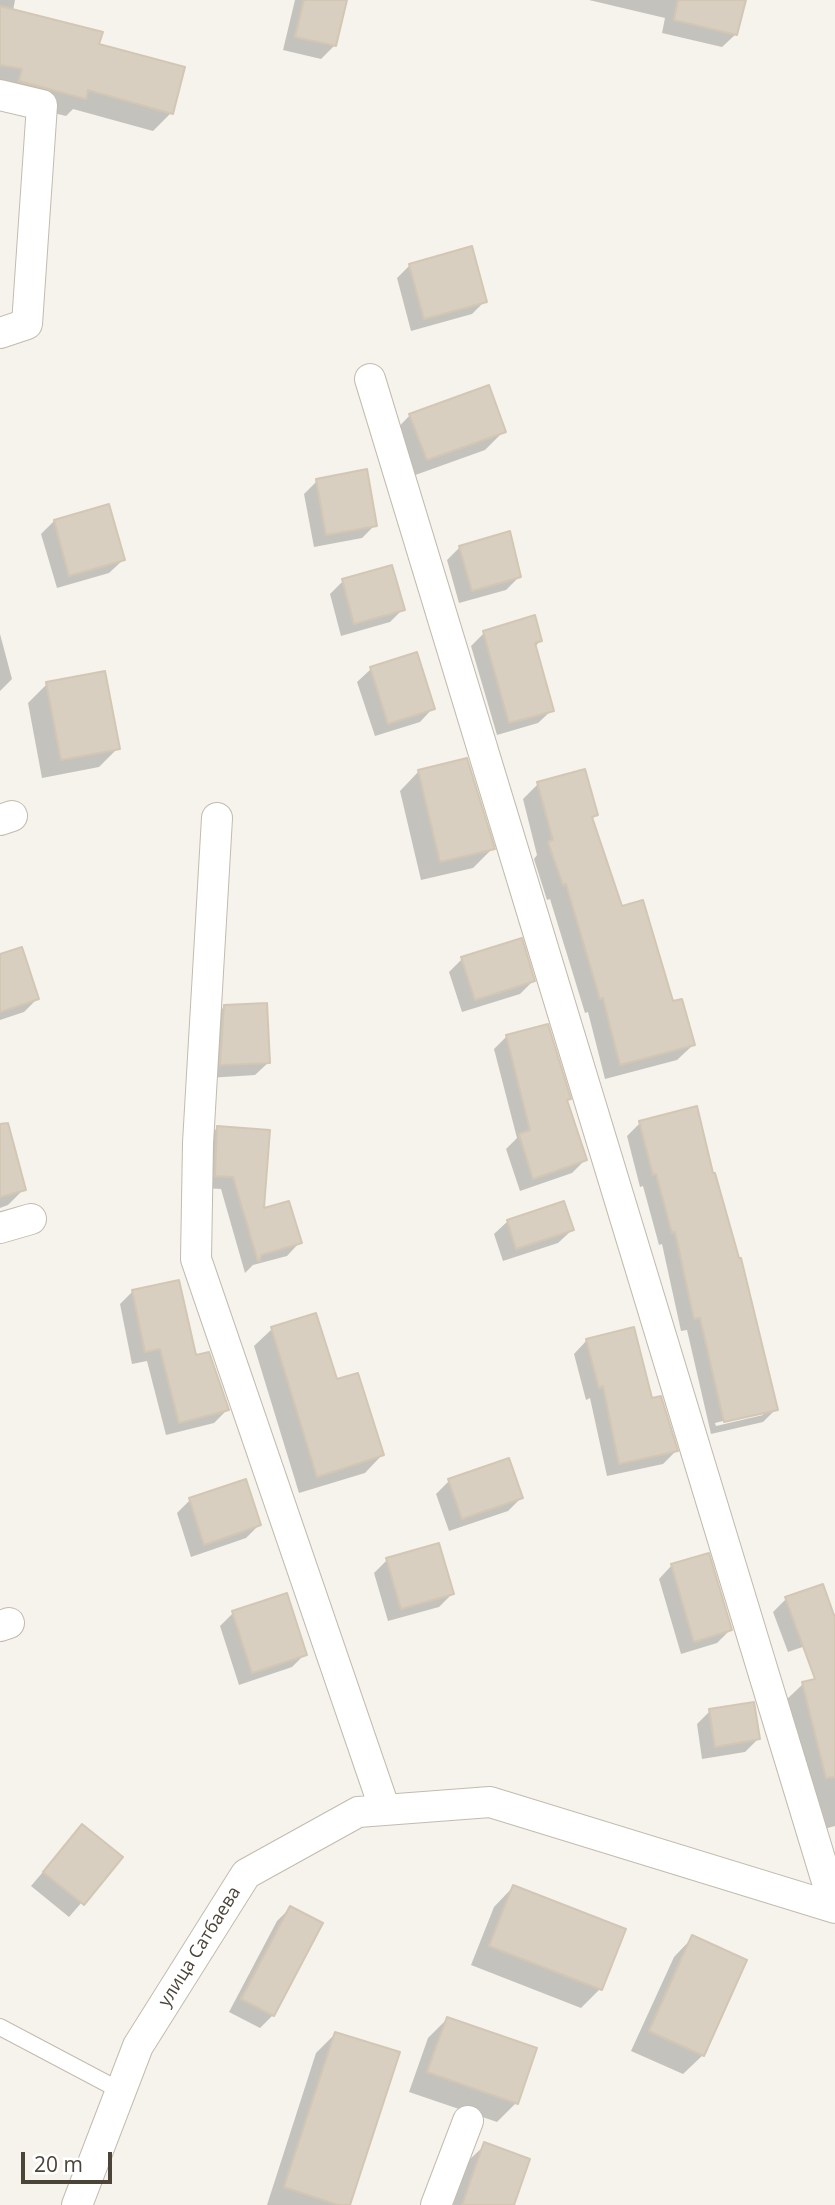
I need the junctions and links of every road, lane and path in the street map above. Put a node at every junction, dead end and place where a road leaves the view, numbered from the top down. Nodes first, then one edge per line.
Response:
1 (0, 95) edge
2 (0, 333) edge
3 (370, 379) dead end
4 (217, 818) dead end
5 (31, 1219) dead end
6 (0, 1228) edge
7 (385, 1810) junction
8 (835, 1908) edge
9 (0, 2027) edge
10 (121, 2091) junction
11 (468, 2121) dead end
12 (77, 2205) edge
13 (436, 2205) edge

1 - 2 street
3 - 8 street
4 - 7 street
5 - 6 street
7 - 8 street, улица Сатбаева
7 - 10 street, улица Сатбаева
9 - 10 lane
10 - 12 street, улица Сатбаева
11 - 13 street

